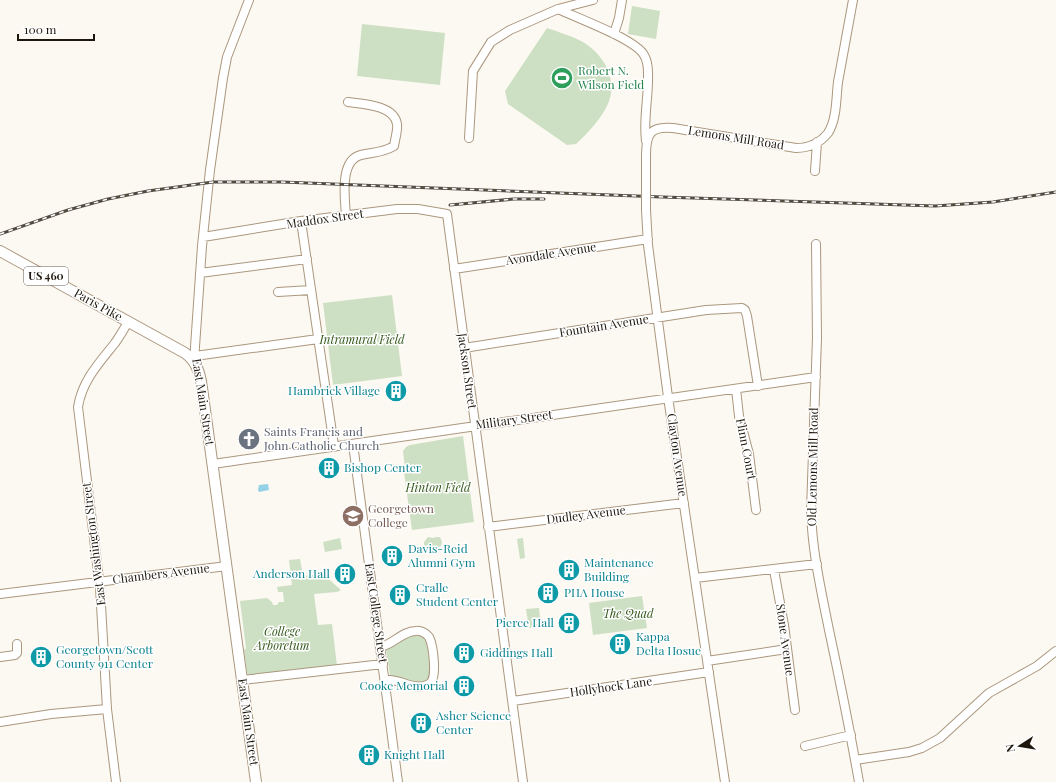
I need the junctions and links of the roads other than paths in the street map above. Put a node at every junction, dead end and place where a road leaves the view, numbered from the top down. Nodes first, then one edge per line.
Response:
1 (249, 0) edge
2 (593, 0) edge
3 (622, 0) edge
4 (852, 0) edge
5 (558, 9) junction
6 (614, 34) junction
7 (348, 102) dead end
8 (469, 138) dead end
9 (646, 142) junction
10 (817, 142) junction
11 (815, 171) dead end
12 (447, 214) joint
13 (346, 216) junction
14 (302, 222) junction
15 (203, 237) junction
16 (648, 239) junction
17 (816, 244) dead end
18 (0, 251) edge
19 (307, 259) junction
20 (454, 269) junction
21 (200, 274) junction
22 (311, 290) junction
23 (278, 292) dead end
24 (658, 318) junction
25 (128, 322) junction
26 (318, 339) junction
27 (464, 348) junction
28 (195, 359) junction
29 (816, 377) junction
30 (758, 386) junction
31 (736, 389) junction
32 (668, 397) junction
33 (475, 426) junction
34 (353, 444) junction
35 (334, 446) junction
36 (213, 464) junction
37 (684, 503) junction
38 (756, 510) dead end
39 (488, 527) junction
40 (817, 564) junction
41 (226, 566) junction
42 (774, 570) junction
43 (695, 578) junction
44 (99, 582) junction
45 (0, 594) edge
46 (17, 644) dead end
47 (380, 647) junction
48 (787, 649) junction
49 (1056, 651) edge
50 (0, 657) edge
51 (707, 661) junction
52 (383, 664) junction
53 (709, 672) junction
54 (242, 680) junction
55 (385, 680) junction
56 (512, 701) junction
57 (108, 709) junction
58 (795, 710) dead end
59 (0, 722) edge
60 (851, 736) junction
61 (805, 746) dead end
62 (855, 760) junction
63 (116, 782) edge
64 (256, 782) edge
65 (398, 782) edge
66 (523, 782) edge
67 (725, 782) edge
68 (859, 782) edge

1 - 15 street, East Main Street
2 - 5 street
3 - 6 street
4 - 10 street
5 - 6 street, Clayton Avenue
5 - 8 street
6 - 9 street, Clayton Avenue
7 - 13 street
9 - 10 street, Lemons Mill Road
9 - 16 street, Clayton Avenue, bridge
10 - 11 street
12 - 13 street, Maddox Street
12 - 20 street, Jackson Street
13 - 14 street, Maddox Street
14 - 15 street, Maddox Street
14 - 19 street
15 - 21 street, East Main Street
16 - 20 street, Avondale Avenue
16 - 24 street, Clayton Avenue
17 - 29 street, Old Lemons Mill Road
18 - 25 main road, Paris Pike / US 460
19 - 21 street
19 - 22 street
20 - 27 street, Jackson Street
21 - 28 street, East Main Street
22 - 23 street
22 - 26 street
24 - 27 street, Fountain Avenue
24 - 30 street, Fountain Avenue
24 - 32 street, Clayton Avenue
25 - 28 main road, Paris Pike / US 460
25 - 44 street, East Washington Street
26 - 28 street
26 - 35 street
27 - 33 street, Jackson Street
28 - 36 main road, East Main Street
29 - 30 street, Military Street
29 - 40 street, Old Lemons Mill Road
30 - 31 street, Military Street
31 - 32 street, Military Street
31 - 38 street, Flinn Court
32 - 33 street, Military Street
32 - 37 street, Clayton Avenue
33 - 34 street, Military Street
33 - 39 street, Jackson Street
34 - 35 street, Military Street
34 - 47 street, East College Street
35 - 36 street, Military Street
36 - 41 main road, East Main Street
37 - 39 street, Dudley Avenue
37 - 43 street, Clayton Avenue
39 - 56 street, Jackson Street
40 - 42 street
40 - 60 street, Old Lemons Mill Road
41 - 44 street, Chambers Avenue
41 - 54 main road, East Main Street
42 - 43 street
42 - 48 street, Stone Avenue
43 - 51 street, Clayton Avenue
44 - 45 street, Chambers Avenue
44 - 57 street, East Washington Street
46 - 50 street
47 - 52 street, East College Street
47 - 55 street
48 - 51 street
48 - 58 street, Stone Avenue
49 - 62 street
51 - 53 street, Clayton Avenue
52 - 54 street
52 - 55 street, East College Street
53 - 56 street, Hollyhock Lane
53 - 67 street, Clayton Avenue
54 - 64 main road, East Main Street
55 - 65 street, East College Street
56 - 66 street, Jackson Street
57 - 59 street
57 - 63 street, East Washington Street
60 - 61 street
60 - 62 street, Old Lemons Mill Road
62 - 68 street, Old Lemons Mill Road

